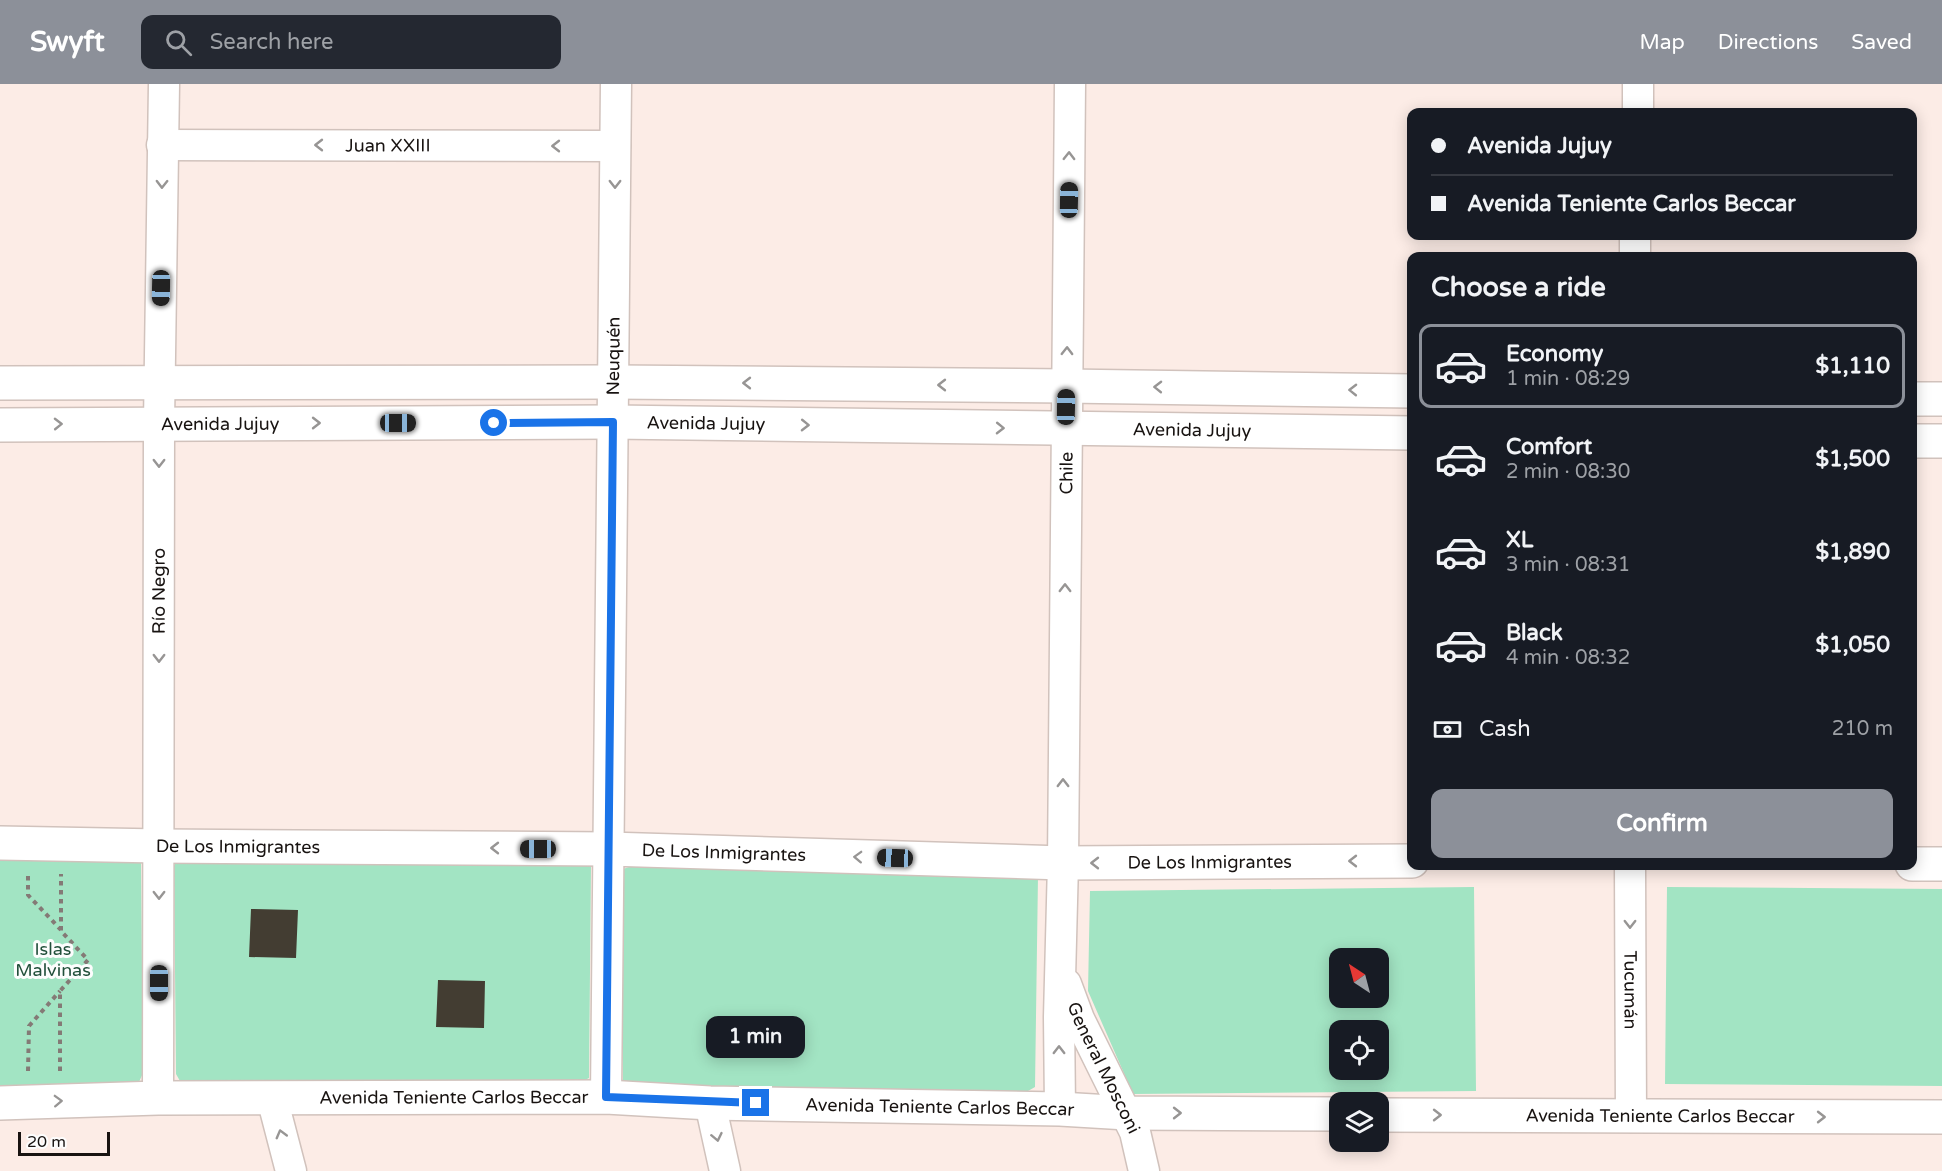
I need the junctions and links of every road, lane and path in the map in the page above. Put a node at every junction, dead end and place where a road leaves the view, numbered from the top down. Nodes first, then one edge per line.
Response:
1 (164, 84) edge
2 (616, 84) edge
3 (1070, 84) edge
4 (1638, 84) edge
5 (1638, 108) edge
6 (162, 145) junction
7 (615, 146) junction
8 (613, 382) junction
9 (0, 383) edge
10 (160, 384) junction
11 (1066, 386) junction
12 (1407, 391) edge
13 (1917, 399) edge
14 (1942, 399) edge
15 (613, 422) junction
16 (159, 423) junction
17 (0, 425) edge
18 (1066, 429) junction
19 (1407, 432) edge
20 (1917, 441) edge
21 (1942, 441) edge
22 (0, 843) edge
23 (65, 844) junction
24 (159, 846) junction
25 (609, 849) junction
26 (1407, 861) edge
27 (1063, 863) junction
28 (1917, 864) edge
29 (1942, 864) edge
30 (1630, 870) edge
31 (28, 875) dead end
32 (61, 931) junction
33 (1060, 963) junction
34 (60, 991) junction
35 (19, 1075) dead end
36 (60, 1075) dead end
37 (606, 1097) junction
38 (158, 1098) junction
39 (272, 1098) junction
40 (710, 1102) junction
41 (0, 1103) edge
42 (1060, 1109) junction
43 (1126, 1113) junction
44 (1329, 1114) edge
45 (1389, 1115) edge
46 (1631, 1117) junction
47 (1942, 1117) edge
48 (291, 1171) edge
49 (725, 1171) edge
50 (1144, 1171) edge

1 - 6 street, Río Negro
2 - 7 street, Neuquén
11 -> 3 street, Chile
4 - 5 street
7 -> 6 street, Juan XXIII
6 -> 10 street, Río Negro
7 -> 8 street, Neuquén
8 - 10 main road
11 -> 8 main road
8 - 15 street, Neuquén
9 - 10 main road
10 - 16 street, Río Negro
12 -> 11 main road
11 - 18 street, Chile
13 - 14 main road
16 -> 15 main road, Avenida Jujuy
15 -> 18 main road, Avenida Jujuy
15 - 25 street, Neuquén
17 -> 16 main road, Avenida Jujuy
16 -> 24 street, Río Negro
18 - 19 main road, Avenida Jujuy
27 -> 18 street, Chile
20 - 21 main road
22 - 23 main road, De Los Inmigrantes
23 - 24 main road, De Los Inmigrantes
23 - 32 path
25 -> 24 main road, De Los Inmigrantes
24 -> 38 street, Río Negro
27 -> 25 main road, De Los Inmigrantes
25 - 37 street, Neuquén
26 -> 27 main road, De Los Inmigrantes
27 - 33 street, General Mosconi
28 - 29 main road
30 -> 46 street, Tucumán
31 - 32 path
32 - 34 path
42 -> 33 street, General Mosconi
33 - 43 street, General Mosconi
34 - 35 path
34 - 36 path
37 - 39 main road, Avenida Teniente Carlos Beccar
37 - 40 main road, Avenida Teniente Carlos Beccar
38 - 39 main road, Avenida Teniente Carlos Beccar
41 -> 38 main road, Avenida Teniente Carlos Beccar
48 -> 39 street
40 - 42 main road, Avenida Teniente Carlos Beccar
40 -> 49 street
42 - 43 main road, Avenida Teniente Carlos Beccar
43 -> 44 main road, Avenida Teniente Carlos Beccar
43 - 50 street, General Mosconi
45 -> 46 main road, Avenida Teniente Carlos Beccar
46 -> 47 main road, Avenida Teniente Carlos Beccar

